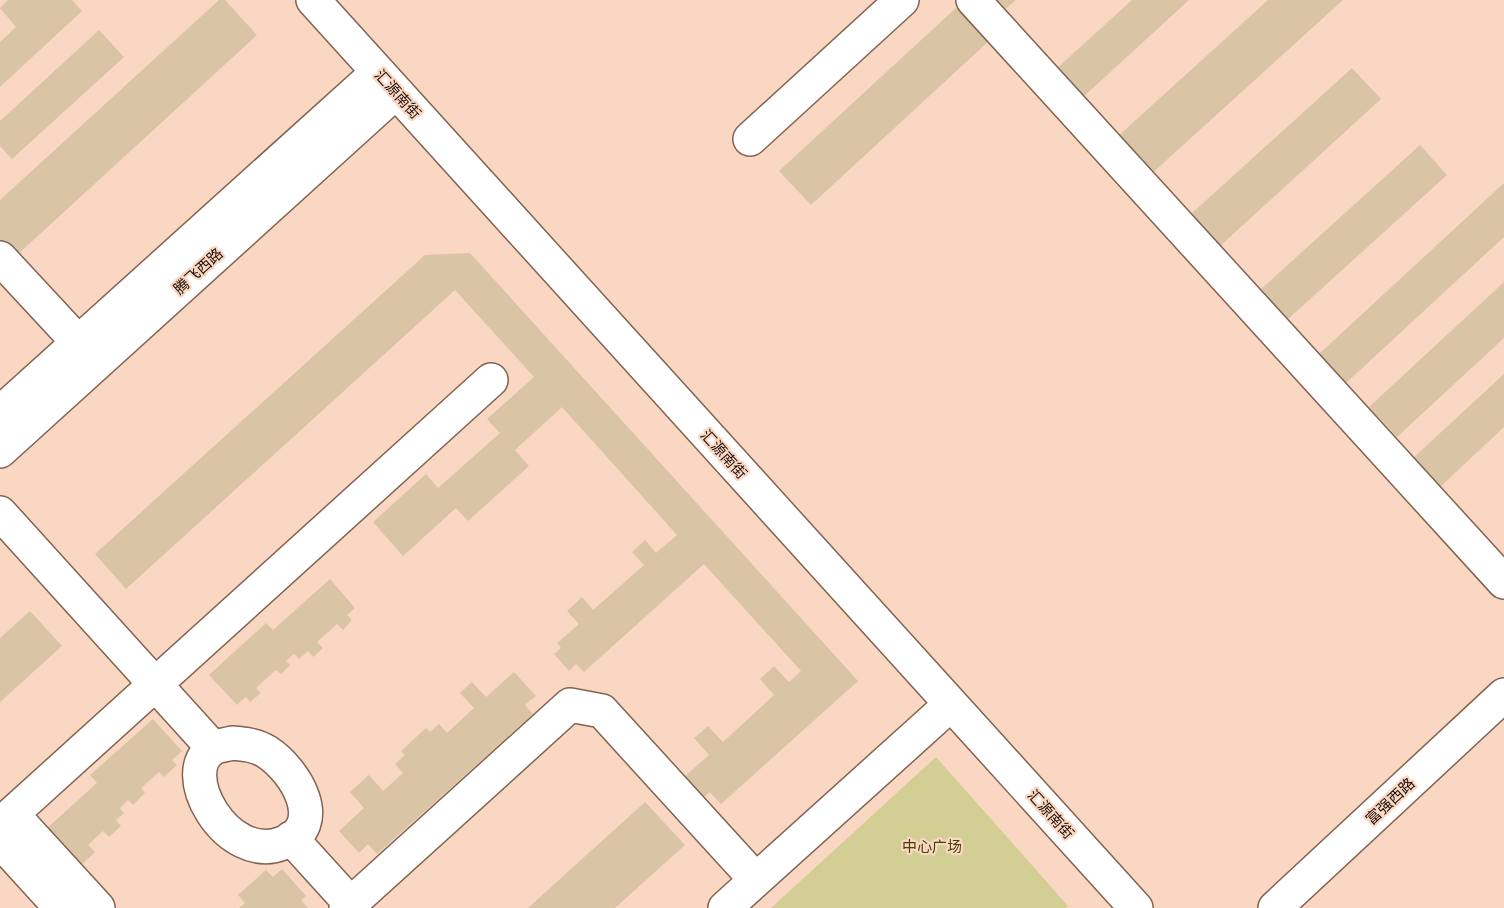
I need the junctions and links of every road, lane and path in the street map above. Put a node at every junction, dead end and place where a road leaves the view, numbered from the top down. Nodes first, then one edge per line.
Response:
1 (313, 0) edge
2 (902, 0) edge
3 (973, 0) edge
4 (387, 82) junction
5 (750, 139) dead end
6 (0, 258) edge
7 (78, 342) junction
8 (491, 380) dead end
9 (0, 413) edge
10 (0, 451) edge
11 (0, 513) edge
12 (1504, 582) edge
13 (155, 684) junction
14 (1504, 694) edge
15 (951, 705) junction
16 (213, 748) junction
17 (291, 838) junction
18 (0, 841) edge
19 (756, 880) junction
20 (348, 906) edge
21 (61, 908) edge
22 (98, 908) edge
23 (725, 908) edge
24 (1136, 908) edge
25 (1275, 908) edge

1 - 4 street, 汇源南街
2 - 5 street
3 - 12 street
4 - 7 street, 腾飞西路
4 - 10 street, 腾飞西路
4 - 15 street, 汇源南街
6 - 7 street
7 - 9 street, 腾飞西路
8 - 13 street
11 - 13 street
13 - 16 street
13 - 22 street
14 - 25 street, 富强西路
15 - 19 street
15 - 24 street, 汇源南街
16 - 17 street
16 - 17 street
17 - 20 street
18 - 21 street
19 - 20 street
19 - 23 street

